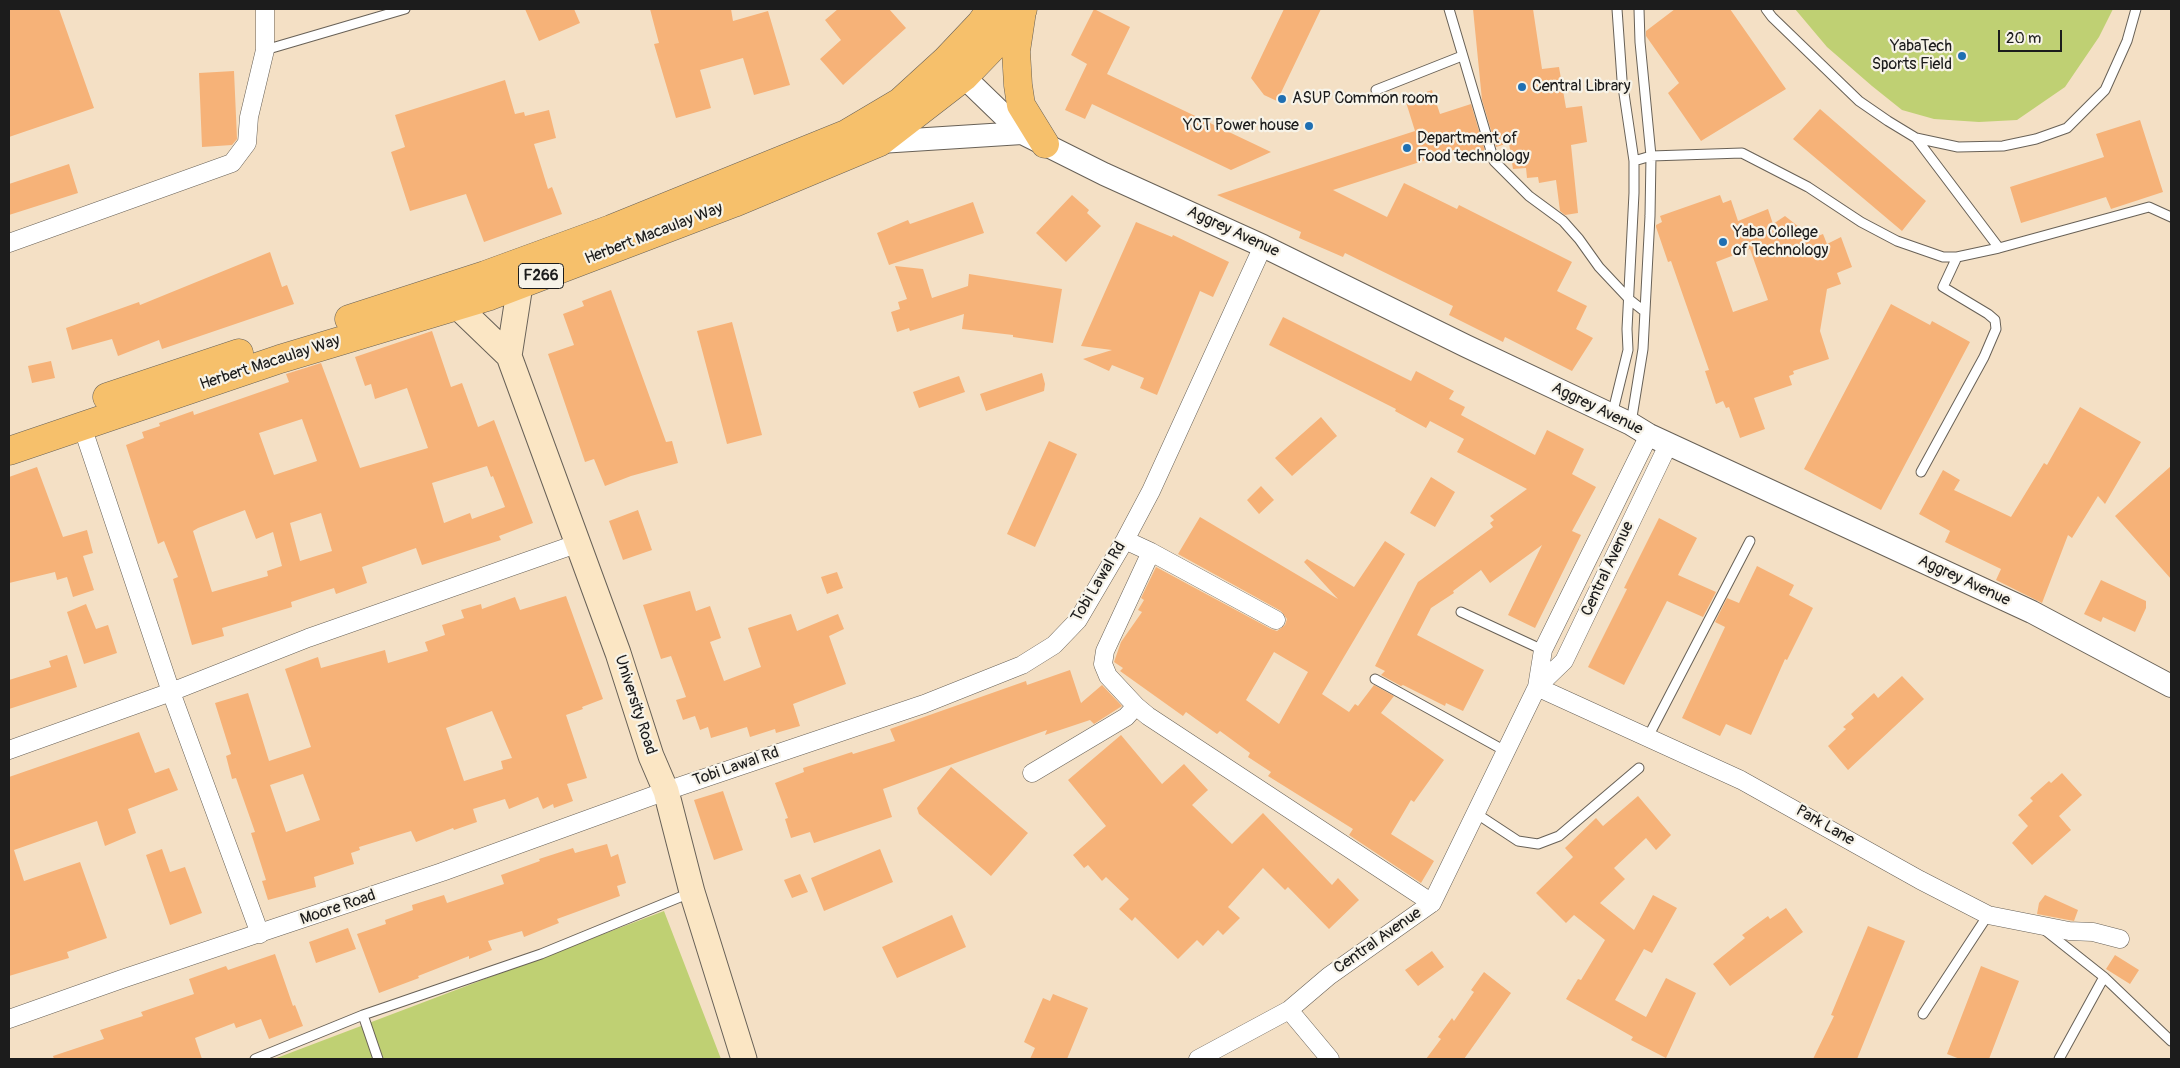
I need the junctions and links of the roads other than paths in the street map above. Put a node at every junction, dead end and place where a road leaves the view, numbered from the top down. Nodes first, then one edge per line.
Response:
1 (265, 9) edge
2 (406, 9) edge
3 (991, 9) edge
4 (1023, 9) edge
5 (1449, 9) edge
6 (1617, 9) edge
7 (1639, 9) edge
8 (1766, 9) edge
9 (2136, 9) edge
10 (265, 50) junction
11 (1462, 56) junction
12 (964, 77) junction
13 (1376, 90) dead end
14 (1916, 138) junction
15 (1034, 139) junction
16 (880, 142) junction
17 (1651, 156) junction
18 (1634, 161) junction
19 (2171, 217) edge
20 (9, 243) edge
21 (1263, 246) junction
22 (1999, 248) junction
23 (1957, 257) junction
24 (520, 285) junction
25 (1630, 300) junction
26 (456, 306) junction
27 (1644, 311) junction
28 (510, 356) junction
29 (82, 426) junction
30 (1640, 429) junction
31 (9, 433) edge
32 (9, 451) edge
33 (1921, 472) dead end
34 (1615, 504) junction
35 (1634, 515) junction
36 (1125, 540) junction
37 (1750, 541) dead end
38 (579, 543) junction
39 (1151, 552) junction
40 (1461, 612) dead end
41 (1276, 620) dead end
42 (1543, 650) junction
43 (1375, 679) dead end
44 (2171, 686) edge
45 (1537, 687) junction
46 (171, 692) junction
47 (1136, 706) junction
48 (1648, 737) junction
49 (9, 750) edge
50 (1507, 752) junction
51 (1638, 768) dead end
52 (1032, 773) dead end
53 (666, 791) junction
54 (1477, 814) junction
55 (692, 892) junction
56 (1432, 903) junction
57 (1988, 915) junction
58 (2040, 926) junction
59 (260, 934) junction
60 (2120, 940) dead end
61 (2104, 977) junction
62 (1289, 1010) junction
63 (1923, 1014) dead end
64 (364, 1015) junction
65 (9, 1020) edge
66 (2171, 1041) edge
67 (255, 1059) edge
68 (378, 1059) edge
69 (744, 1059) edge
70 (1198, 1059) edge
71 (1330, 1059) edge
72 (2059, 1059) edge

1 - 10 street
2 - 10 lane
3 - 31 highway, Herbert Macaulay Way / F266
4 - 12 highway, Herbert Macaulay Way / F266
4 - 15 highway
5 - 11 lane
6 - 18 lane
7 - 17 lane
8 - 14 lane
9 - 14 lane
10 - 20 street
11 - 13 lane
11 - 25 lane
12 - 15 street
12 - 16 highway, Herbert Macaulay Way / F266
14 - 22 lane
15 - 16 street
15 - 21 street, Aggrey Avenue
16 - 24 highway, Herbert Macaulay Way / F266
17 - 18 lane
17 - 23 lane
17 - 27 lane
18 - 25 lane
19 - 22 lane
21 - 30 street, Aggrey Avenue
21 - 36 street, Tobi Lawal Rd
22 - 23 lane
23 - 33 lane
24 - 26 highway, Herbert Macaulay Way / F266
24 - 28 main road
25 - 27 lane
25 - 30 lane
26 - 28 main road
26 - 29 highway, Herbert Macaulay Way / F266
27 - 30 lane
28 - 38 main road, University Road
29 - 32 highway, Herbert Macaulay Way / F266
29 - 46 street
30 - 34 street, Central Avenue
30 - 35 street, Central Avenue
30 - 44 street, Aggrey Avenue
34 - 35 street
34 - 42 street, Central Avenue
35 - 45 street, Central Avenue
36 - 39 street
36 - 53 street, Tobi Lawal Rd
37 - 48 lane
38 - 46 street
38 - 53 main road, University Road
39 - 41 street
39 - 47 street
40 - 42 lane
42 - 45 street, Central Avenue
43 - 50 lane
45 - 48 street, Park Lane
45 - 50 street, Central Avenue
46 - 49 street
46 - 59 street
47 - 52 street
47 - 56 street
48 - 57 street, Park Lane
50 - 54 street, Central Avenue
51 - 54 lane
53 - 55 main road, University Road
53 - 59 street, Moore Road
54 - 56 street, Central Avenue
55 - 64 lane
55 - 69 main road, University Road
56 - 62 street, Central Avenue
57 - 58 street, Park Lane
57 - 63 lane
58 - 60 street, Park Lane
58 - 61 lane
59 - 65 street, Moore Road
61 - 66 lane
61 - 72 lane
62 - 70 street, Central Avenue
62 - 71 street
64 - 67 lane
64 - 68 lane

